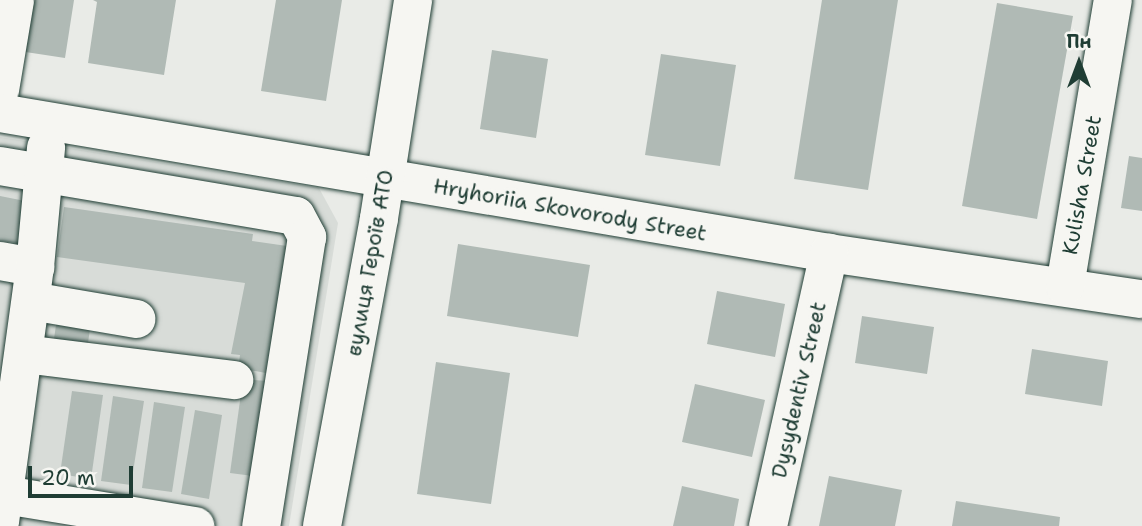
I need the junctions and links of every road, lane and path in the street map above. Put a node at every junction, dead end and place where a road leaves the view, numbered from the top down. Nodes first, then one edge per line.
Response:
1 (15, 0) edge
2 (414, 0) edge
3 (1113, 0) edge
4 (0, 90) edge
5 (0, 113) edge
6 (48, 121) junction
7 (0, 166) edge
8 (44, 173) junction
9 (385, 180) junction
10 (829, 253) junction
11 (22, 276) edge
12 (1065, 286) junction
13 (1142, 299) edge
14 (136, 319) dead end
15 (24, 354) junction
16 (234, 380) dead end
17 (3, 509) edge
18 (195, 526) edge
19 (261, 526) edge
20 (322, 526) edge
21 (768, 526) edge

1 - 4 street
2 - 9 street, вулиця Героїв АТО
3 - 12 street, Kulisha Street
5 - 6 street, Hryhoriia Skovorody Street
6 - 8 street
6 - 9 street, Hryhoriia Skovorody Street
7 - 8 street
8 - 11 street
8 - 19 street
9 - 10 street, Hryhoriia Skovorody Street
9 - 20 street, вулиця Героїв АТО
10 - 12 street, Hryhoriia Skovorody Street
10 - 21 street, Dysydentiv Street
11 - 14 street
11 - 15 street
12 - 13 street, Hryhoriia Skovorody Street
15 - 16 street
15 - 17 street
17 - 18 street

